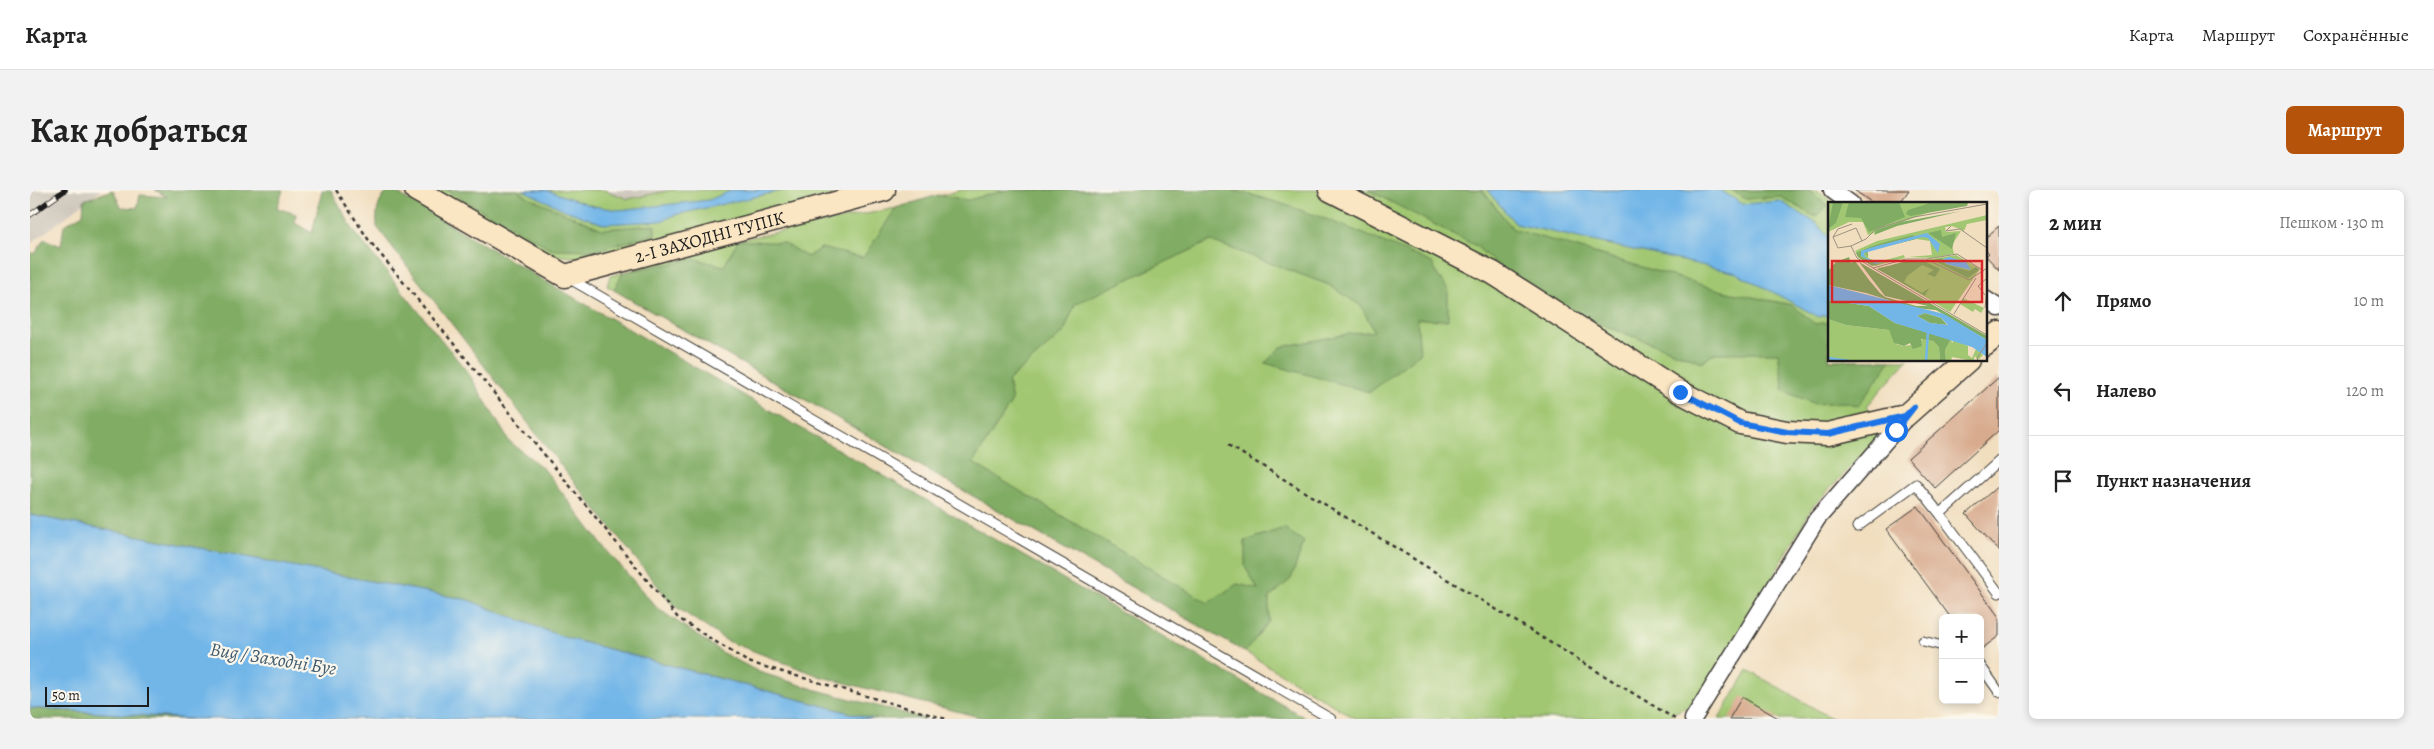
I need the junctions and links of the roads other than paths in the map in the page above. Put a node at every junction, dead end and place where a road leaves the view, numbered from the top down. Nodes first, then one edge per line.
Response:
1 (416, 190) edge
2 (884, 190) edge
3 (1832, 190) edge
4 (1334, 191) edge
5 (1848, 202) edge
6 (565, 276) junction
7 (1986, 299) edge
8 (1999, 308) edge
9 (1999, 333) edge
10 (1986, 344) edge
11 (1967, 361) edge
12 (1914, 407) junction
13 (1999, 461) edge
14 (1940, 514) junction
15 (1857, 527) dead end
16 (1999, 593) edge
17 (1923, 641) dead end
18 (1939, 645) edge
19 (1984, 671) edge
20 (1999, 692) edge
21 (1331, 719) edge
22 (1693, 719) edge

1 - 6 main road
2 - 6 main road, 2-І ЗАХОДНІ ТУПІК
3 - 5 street
4 - 12 main road
6 - 21 lane
7 - 8 street
9 - 10 main road
11 - 12 main road
12 - 22 street
13 - 14 lane
14 - 15 lane
14 - 16 lane
17 - 18 lane
19 - 20 lane

